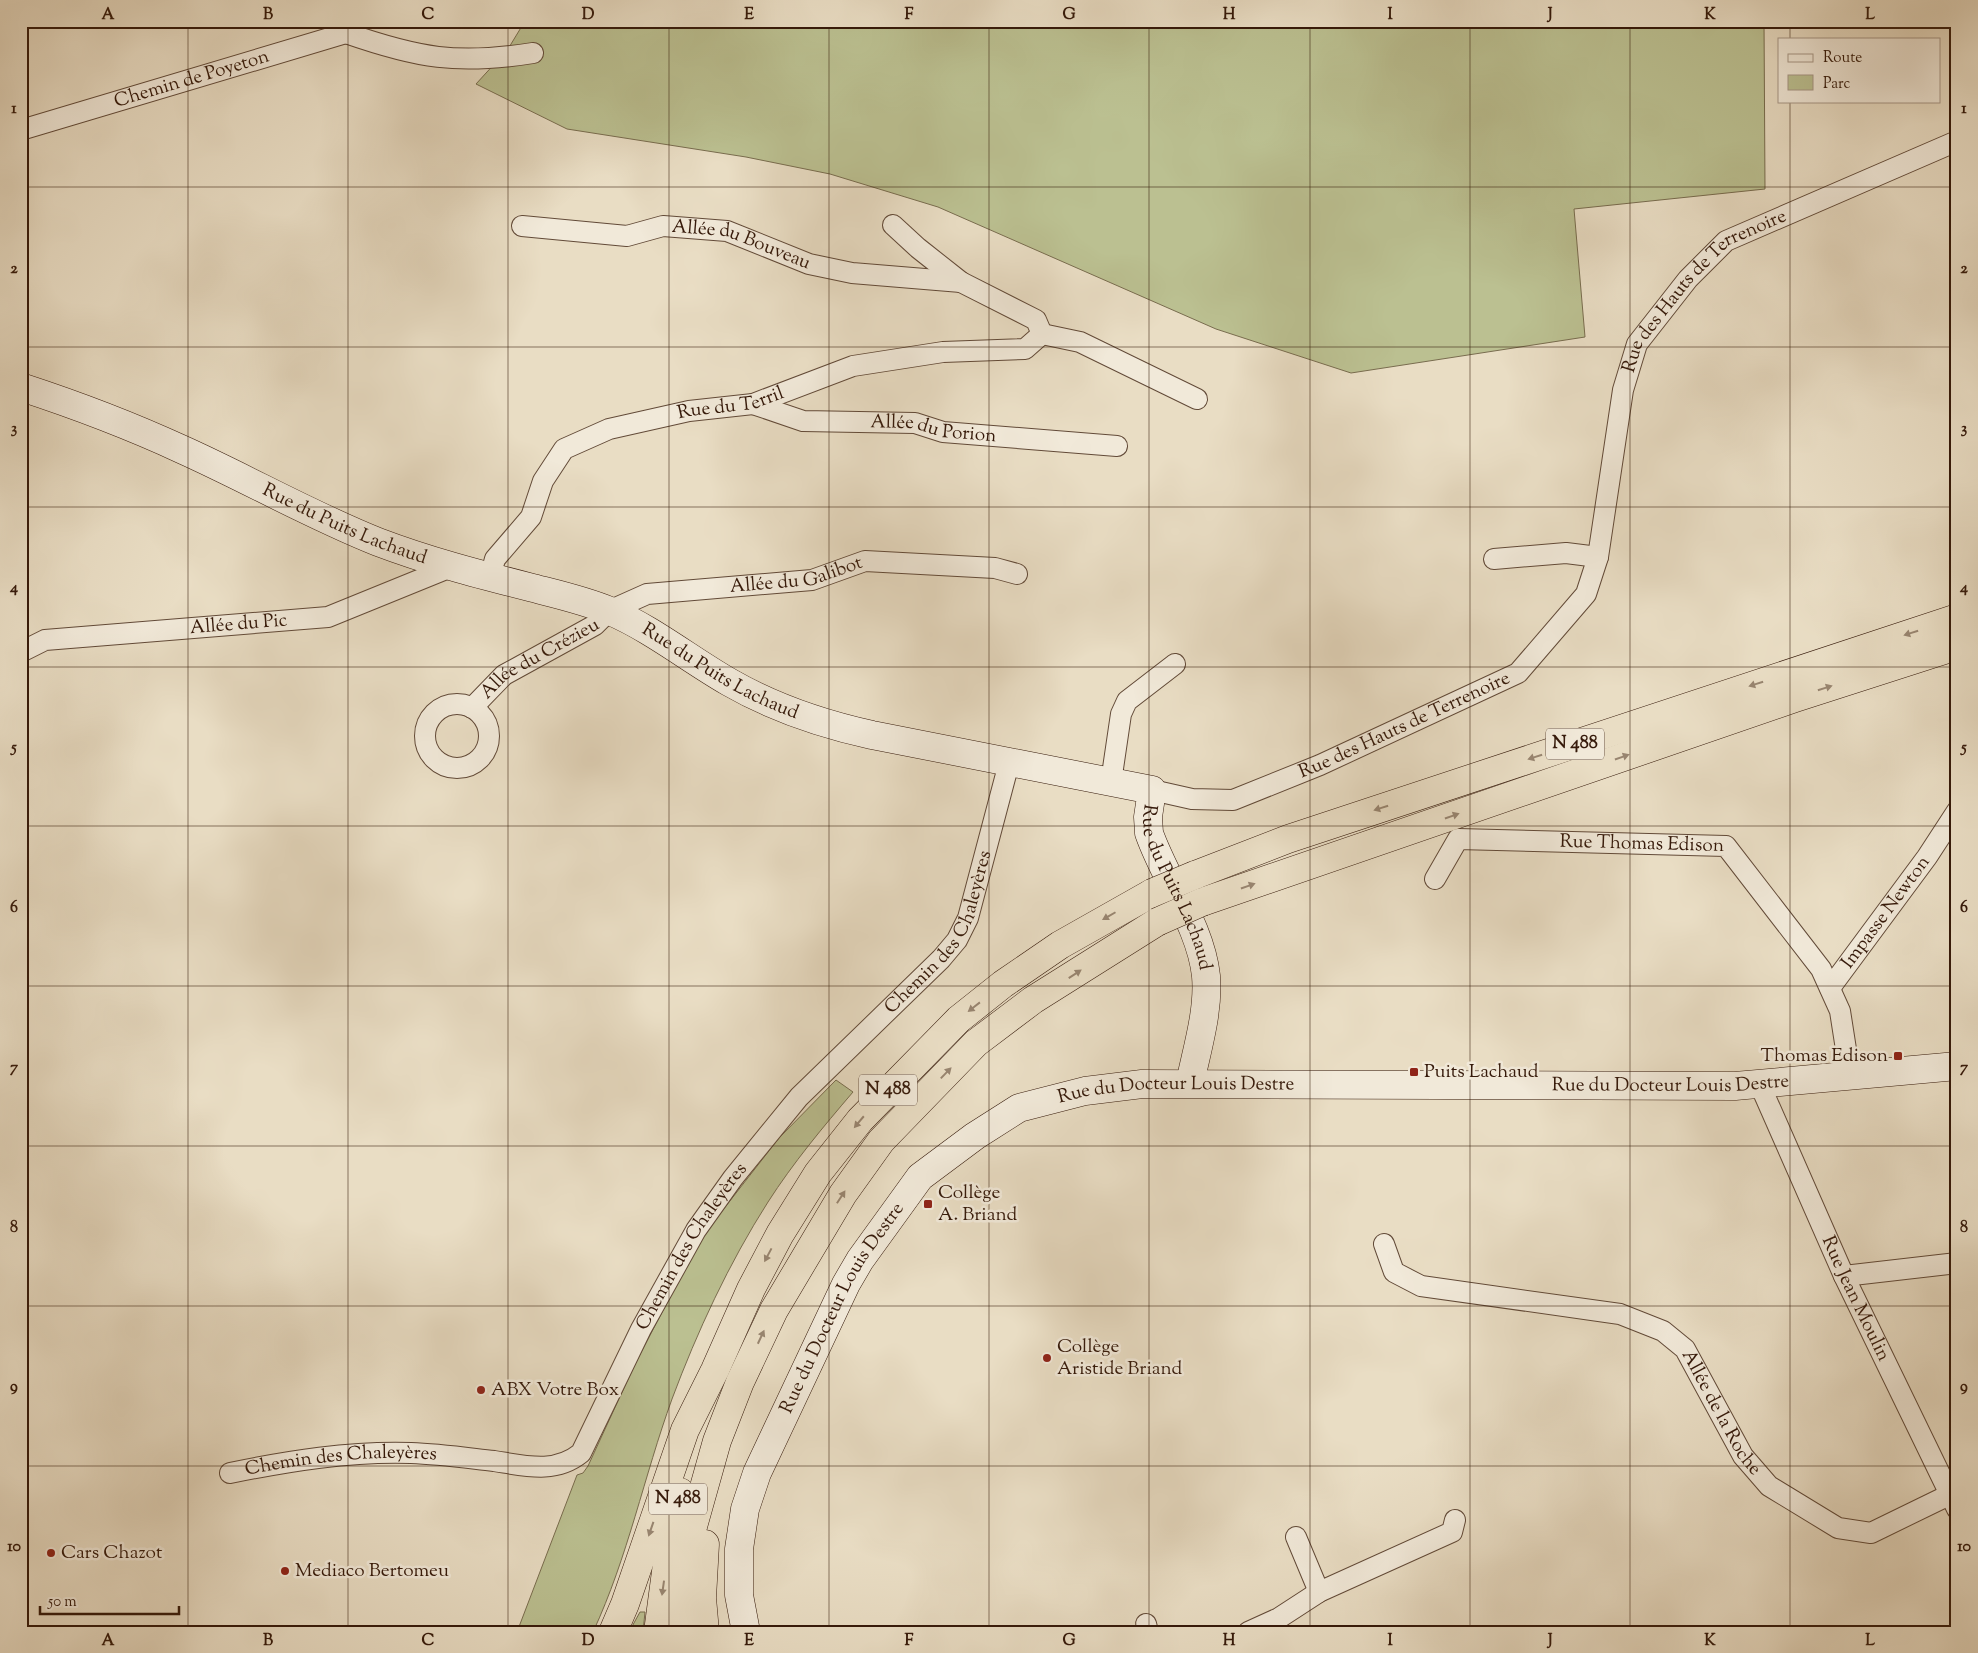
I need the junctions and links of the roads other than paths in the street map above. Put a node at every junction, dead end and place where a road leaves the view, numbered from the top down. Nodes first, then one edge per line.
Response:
1 (350, 27) edge
2 (533, 52) dead end
3 (21, 130) edge
4 (1957, 141) edge
5 (893, 225) dead end
6 (522, 226) dead end
7 (961, 282) junction
8 (1042, 334) junction
9 (21, 387) edge
10 (1198, 399) dead end
11 (753, 404) junction
12 (1117, 446) dead end
13 (1598, 557) junction
14 (1494, 559) dead end
15 (451, 567) junction
16 (1017, 574) dead end
17 (490, 577) junction
18 (609, 611) junction
19 (1957, 618) edge
20 (1957, 646) edge
21 (21, 652) edge
22 (1175, 664) dead end
23 (472, 708) dead end
24 (1010, 763) junction
25 (1111, 782) junction
26 (1152, 790) junction
27 (1957, 811) edge
28 (1435, 879) dead end
29 (1830, 988) junction
30 (1957, 1066) edge
31 (1850, 1076) junction
32 (1190, 1083) junction
33 (1760, 1085) junction
34 (1384, 1244) dead end
35 (1957, 1264) edge
36 (1844, 1276) junction
37 (715, 1370) junction
38 (740, 1382) junction
39 (230, 1473) dead end
40 (1953, 1502) edge
41 (1455, 1520) dead end
42 (1296, 1537) dead end
43 (1318, 1592) junction
44 (613, 1632) edge
45 (658, 1632) edge
46 (677, 1632) edge
47 (705, 1632) edge
48 (746, 1632) edge
49 (1248, 1632) edge

1 - 2 street
1 - 3 street, Chemin de Poyeton
4 - 13 street, Rue des Hauts de Terrenoire
5 - 7 street, Allée du Bouveau
6 - 7 street, Allée du Bouveau
7 - 8 street, Allée du Bouveau
8 - 10 street
8 - 11 street, Rue du Terril
9 - 15 street, Rue du Puits Lachaud
11 - 12 street, Allée du Porion
11 - 17 street, Rue du Terril
13 - 14 street
13 - 26 street, Rue des Hauts de Terrenoire
15 - 17 street, Rue du Puits Lachaud
15 - 21 street, Allée du Pic
16 - 18 street, Allée du Galibot
17 - 18 street, Rue du Puits Lachaud
18 - 23 street, Allée du Crézieu
18 - 24 street, Rue du Puits Lachaud
19 -> 37 highway, N 488, bridge
38 -> 20 highway, N 488, bridge
22 - 25 street
24 - 25 street, Rue du Puits Lachaud
24 - 39 street, Chemin des Chaleyères
25 - 26 street, Rue du Puits Lachaud
26 - 32 street, Rue du Puits Lachaud
27 - 29 street, Impasse Newton
28 - 29 street, Rue Thomas Edison
29 - 31 street, Rue Thomas Edison
30 - 31 street, Rue du Docteur Louis Destre
31 - 33 street, Rue du Docteur Louis Destre
32 - 33 street, Rue du Docteur Louis Destre
32 - 48 street, Rue du Docteur Louis Destre
33 - 36 street, Rue Jean Moulin
34 - 40 street, Allée de la Roche
35 - 36 street
36 - 40 street, Rue Jean Moulin
37 -> 44 highway
37 -> 45 highway, N 488
38 - 46 highway, N 488
38 - 47 highway
41 - 43 street
42 - 43 street
43 - 49 street

